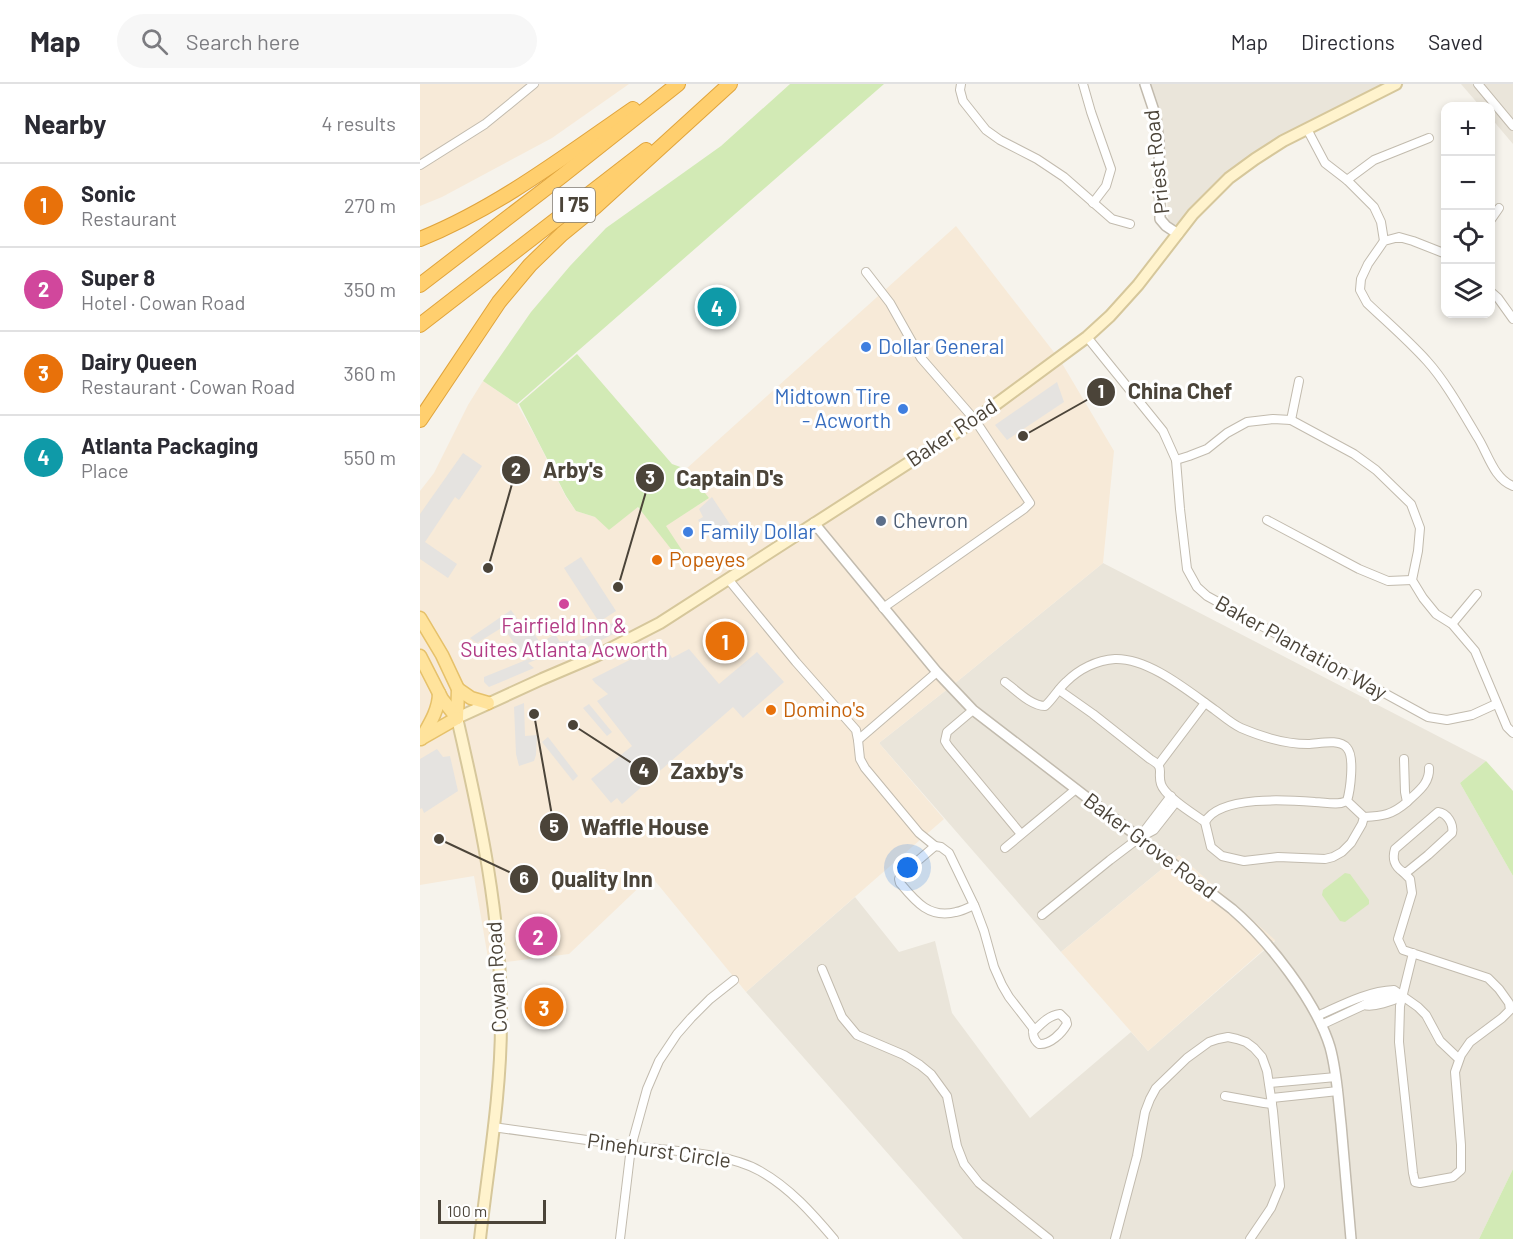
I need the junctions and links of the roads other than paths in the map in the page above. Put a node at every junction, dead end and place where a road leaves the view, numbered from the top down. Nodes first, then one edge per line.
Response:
1 (534, 84) edge
2 (670, 84) edge
3 (678, 84) edge
4 (729, 84) edge
5 (961, 84) edge
6 (1083, 84) edge
7 (1145, 84) edge
8 (1396, 84) edge
9 (1478, 84) edge
10 (1513, 126) edge
11 (1307, 129) junction
12 (1429, 138) dead end
13 (420, 165) edge
14 (1347, 180) junction
15 (1093, 203) junction
16 (1499, 208) dead end
17 (1495, 214) edge
18 (1130, 224) dead end
19 (1178, 234) junction
20 (420, 239) edge
21 (1384, 241) junction
22 (1441, 252) edge
23 (866, 272) dead end
24 (420, 285) edge
25 (1495, 295) edge
26 (1513, 319) edge
27 (420, 325) edge
28 (1087, 337) junction
29 (1299, 381) dead end
30 (420, 420) edge
31 (975, 420) junction
32 (1291, 420) junction
33 (1176, 460) junction
34 (1513, 486) edge
35 (1267, 520) dead end
36 (814, 524) junction
37 (728, 579) junction
38 (1412, 580) junction
39 (1477, 594) dead end
40 (883, 608) junction
41 (420, 618) edge
42 (1452, 624) junction
43 (420, 656) edge
44 (937, 672) junction
45 (1005, 682) dead end
46 (458, 689) junction
47 (1059, 690) junction
48 (439, 693) junction
49 (488, 703) junction
50 (1205, 703) junction
51 (1496, 704) junction
52 (973, 710) junction
53 (457, 718) junction
54 (1513, 733) edge
55 (420, 739) edge
56 (858, 740) junction
57 (1404, 759) dead end
58 (1159, 765) junction
59 (1429, 768) dead end
60 (1076, 789) junction
61 (1173, 799) junction
62 (1347, 801) junction
63 (1407, 802) junction
64 (1364, 817) junction
65 (1205, 822) junction
66 (1022, 834) junction
67 (1139, 838) junction
68 (935, 846) junction
69 (1005, 848) dead end
70 (1403, 872) junction
71 (974, 905) junction
72 (1042, 915) dead end
73 (1413, 954) junction
74 (822, 969) dead end
75 (734, 980) dead end
76 (1402, 996) junction
77 (1319, 1021) junction
78 (1033, 1032) junction
79 (1460, 1059) junction
80 (1336, 1077) junction
81 (1269, 1083) junction
82 (1338, 1091) junction
83 (1225, 1096) dead end
84 (1272, 1101) junction
85 (493, 1127) junction
86 (631, 1147) junction
87 (480, 1239) edge
88 (620, 1239) edge
89 (834, 1239) edge
90 (1049, 1239) edge
91 (1114, 1239) edge
92 (1250, 1239) edge
93 (1351, 1239) edge

1 - 13 street
2 - 20 highway
3 - 24 highway, I 75
4 - 27 highway, I 75
4 - 30 highway
5 - 15 street
6 - 15 street
7 - 19 street, Priest Road
8 - 11 main road, Baker Road
9 - 10 street
11 - 14 street
11 - 19 main road, Baker Road
12 - 14 street
14 - 21 street
15 - 18 street
16 - 17 street
19 - 28 main road, Baker Road
21 - 22 street
21 - 34 street
23 - 31 street
25 - 26 street
28 - 31 main road, Baker Road
28 - 33 street, Baker Plantation Way
29 - 32 street
31 - 36 main road, Baker Road
31 - 40 street
32 - 33 street
32 - 38 street
33 - 51 street, Baker Plantation Way
35 - 38 street
36 - 37 main road, Baker Road
36 - 40 street, Baker Grove Road
37 - 49 main road, Baker Road
37 - 56 street
38 - 42 street
39 - 42 street
40 - 44 street, Baker Grove Road
41 - 46 main road
42 - 51 street
43 - 48 main road
44 - 52 street, Baker Grove Road
44 - 56 street
45 - 47 street
46 - 49 main road
46 - 53 main road
47 - 50 street
47 - 58 street
48 - 53 main road
48 - 55 main road
49 - 53 main road, Baker Road
50 - 58 street
50 - 62 street
51 - 54 street
52 - 60 street, Baker Grove Road
52 - 66 street
53 - 55 main road
53 - 85 main road, Cowan Road
56 - 68 street
57 - 63 street
58 - 61 street
59 - 63 street
60 - 66 street
60 - 67 street, Baker Grove Road
61 - 65 street
61 - 67 street
62 - 64 street
62 - 65 street
63 - 64 street
64 - 65 street
66 - 69 street
67 - 72 street
67 - 77 street, Baker Grove Road
68 - 71 street
68 - 71 street
70 - 70 street
70 - 73 street
71 - 78 street
73 - 76 street
73 - 79 street
74 - 90 street
75 - 86 street
76 - 77 street
76 - 77 street
76 - 79 street
76 - 79 street
77 - 80 street, Baker Grove Road
78 - 78 street
80 - 81 street
80 - 82 street, Baker Grove Road
81 - 84 street
81 - 91 street
82 - 84 street
82 - 93 street, Baker Grove Road
83 - 84 street
84 - 92 street
85 - 86 street, Pinehurst Circle
85 - 87 main road, Cowan Road
86 - 88 street
86 - 89 street, Pinehurst Circle

